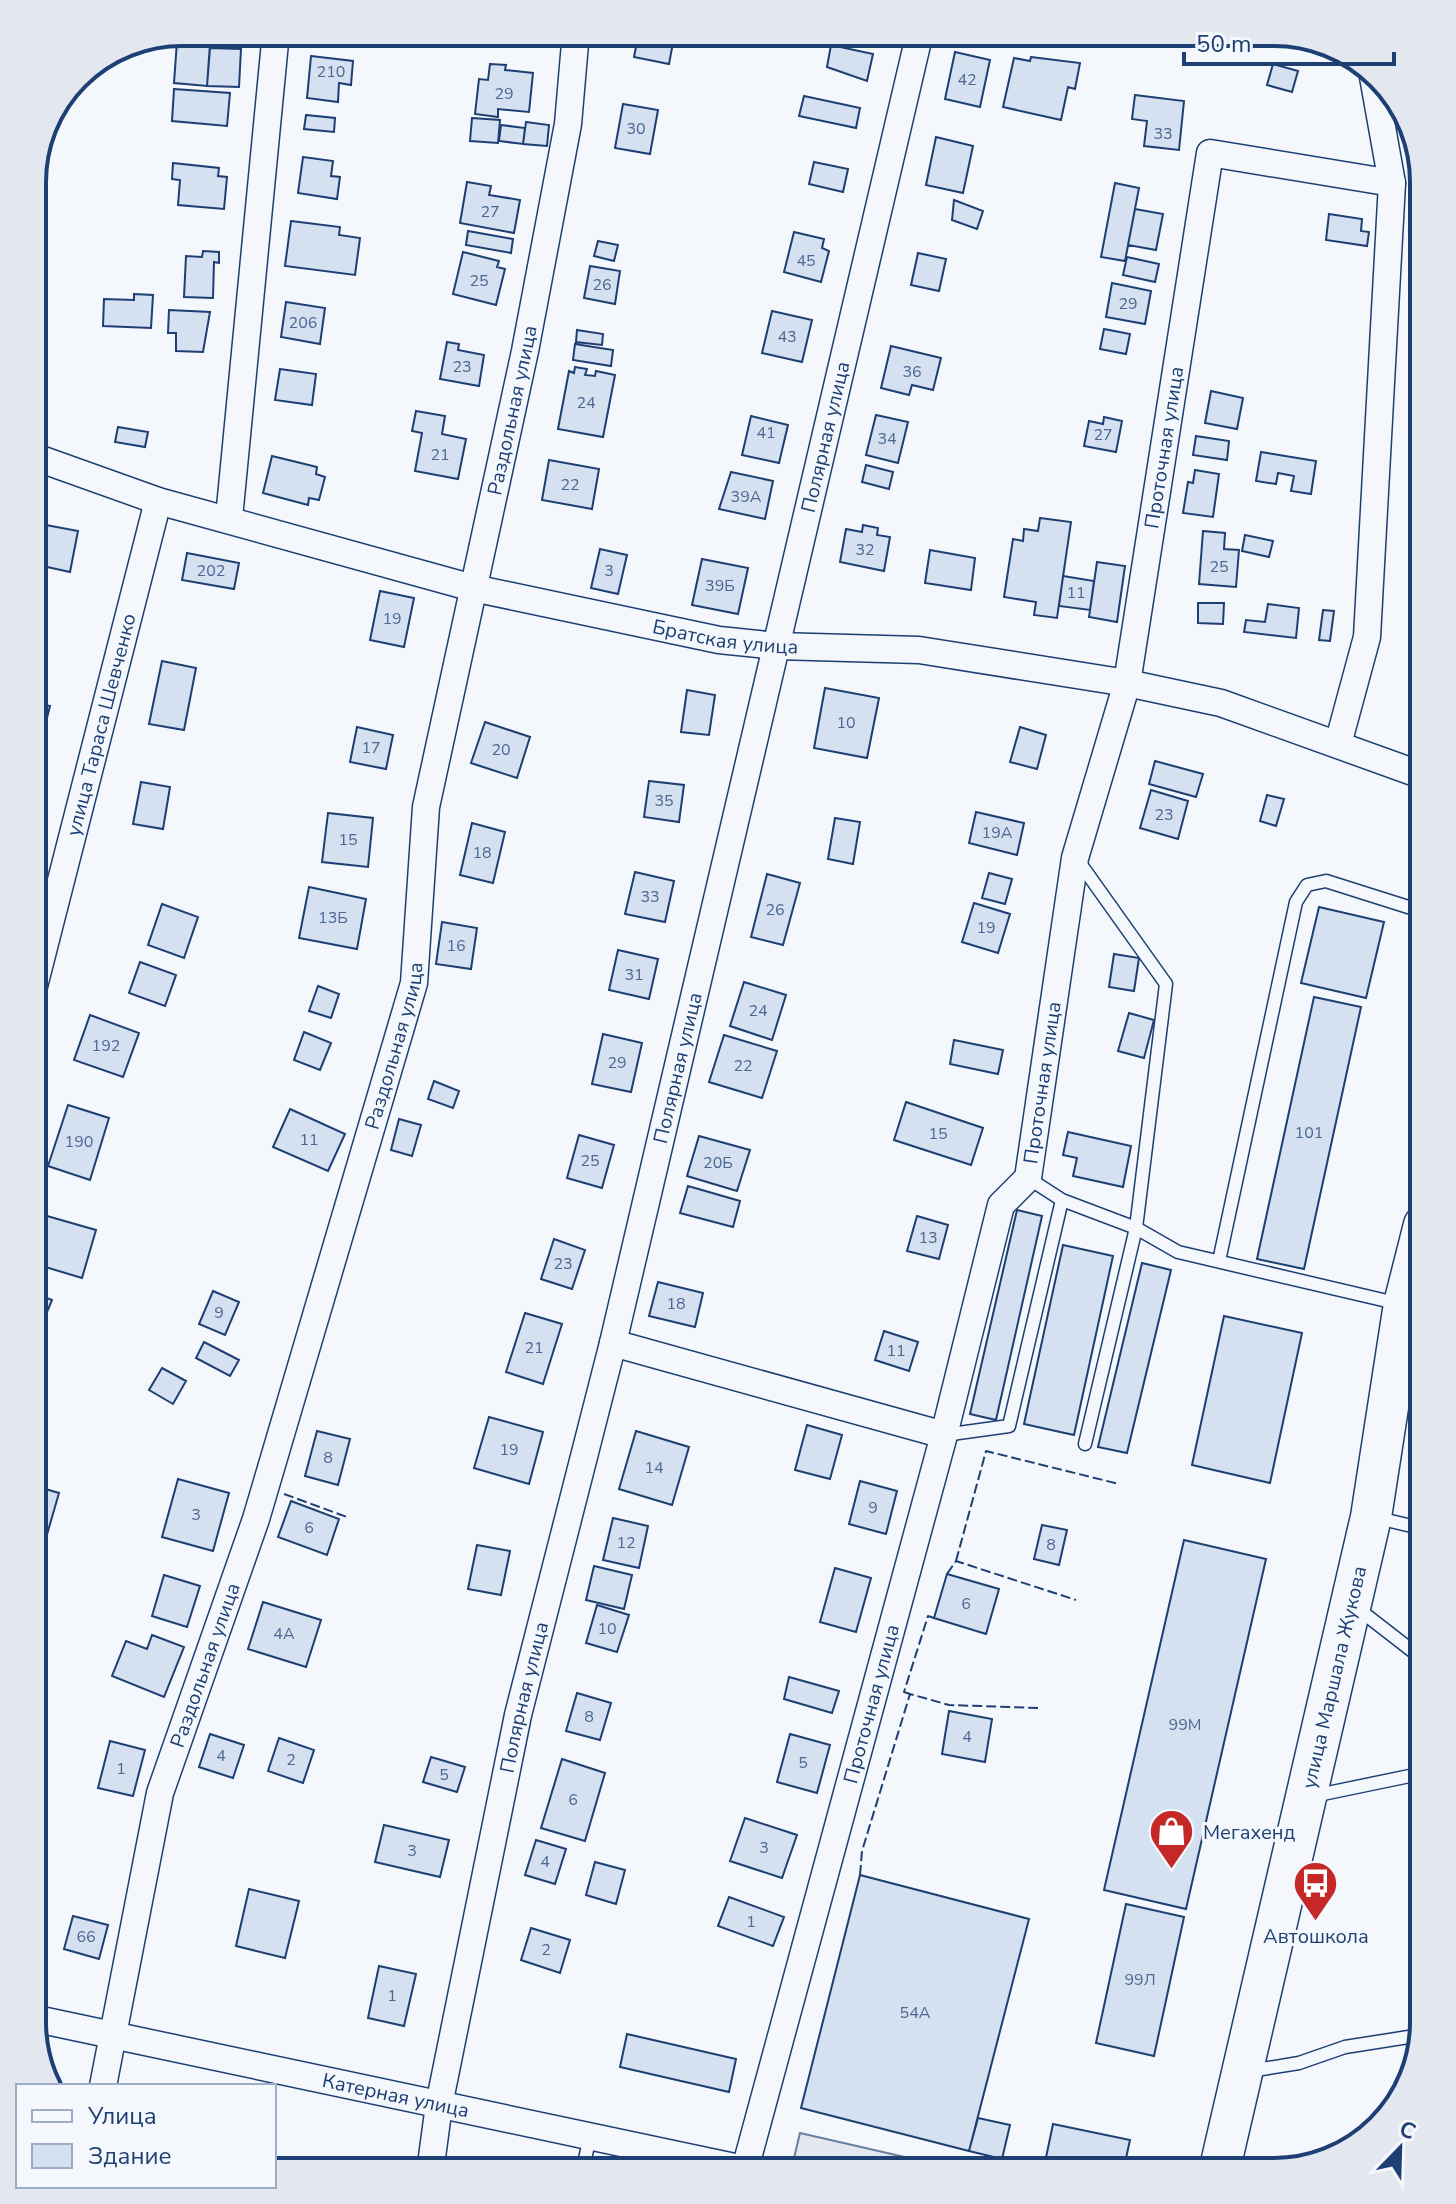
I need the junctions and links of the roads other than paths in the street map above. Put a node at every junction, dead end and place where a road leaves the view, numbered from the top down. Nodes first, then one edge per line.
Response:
1 (275, 46) edge
2 (575, 46) edge
3 (917, 46) edge
4 (1376, 92) edge
5 (1392, 183) junction
6 (46, 461) edge
7 (158, 501) junction
8 (229, 518) junction
9 (473, 588) junction
10 (777, 646) junction
11 (1127, 683) junction
12 (1338, 744) junction
13 (1410, 771) edge
14 (1075, 858) junction
15 (1410, 908) edge
16 (46, 939) edge
17 (1028, 1178) junction
18 (1062, 1200) junction
19 (1136, 1228) junction
20 (1219, 1261) junction
21 (1410, 1280) edge
22 (1404, 1304) junction
23 (613, 1343) junction
24 (944, 1435) junction
25 (1085, 1444) dead end
26 (1371, 1517) junction
27 (1410, 1526) edge
28 (1351, 1603) junction
29 (1410, 1649) edge
30 (1410, 1776) edge
31 (1306, 1797) junction
32 (46, 2021) edge
33 (114, 2036) junction
34 (1409, 2037) edge
35 (1242, 2072) junction
36 (103, 2084) edge
37 (439, 2105) junction
38 (590, 2137) junction
39 (432, 2158) edge
40 (585, 2158) edge
41 (692, 2158) edge
42 (754, 2158) edge
43 (1222, 2158) edge

1 - 8 street
2 - 9 street, Раздольная улица
3 - 10 street, Полярная улица
4 - 5 street
5 - 11 street, Проточная улица
5 - 12 street
6 - 7 street, Братская улица
7 - 8 street, Братская улица
7 - 16 street, улица Тараса Шевченко
8 - 9 street, Братская улица
9 - 10 street, Братская улица
9 - 33 street, Раздольная улица
10 - 11 street, Братская улица
10 - 23 street, Полярная улица
11 - 12 street, Братская улица
11 - 14 street, Проточная улица
12 - 13 street, Братская улица
14 - 17 street, Проточная улица
14 - 19 lane
15 - 20 lane
17 - 18 lane
17 - 24 street, Проточная улица
18 - 19 lane
18 - 24 lane
19 - 20 lane
19 - 25 lane
20 - 22 lane
21 - 22 main road, улица Маршала Жукова
22 - 26 main road, улица Маршала Жукова
23 - 24 street
23 - 37 street, Полярная улица
24 - 42 street, Проточная улица
26 - 27 lane
26 - 28 main road, улица Маршала Жукова
28 - 29 lane
28 - 31 main road, улица Маршала Жукова
30 - 31 lane
31 - 35 main road, улица Маршала Жукова
32 - 33 street, Катерная улица
33 - 36 street, Раздольная улица
33 - 37 street, Катерная улица
34 - 35 lane
35 - 43 main road, улица Маршала Жукова
37 - 38 street, Катерная улица
37 - 39 street, Полярная улица
38 - 40 lane
38 - 41 street, Катерная улица

